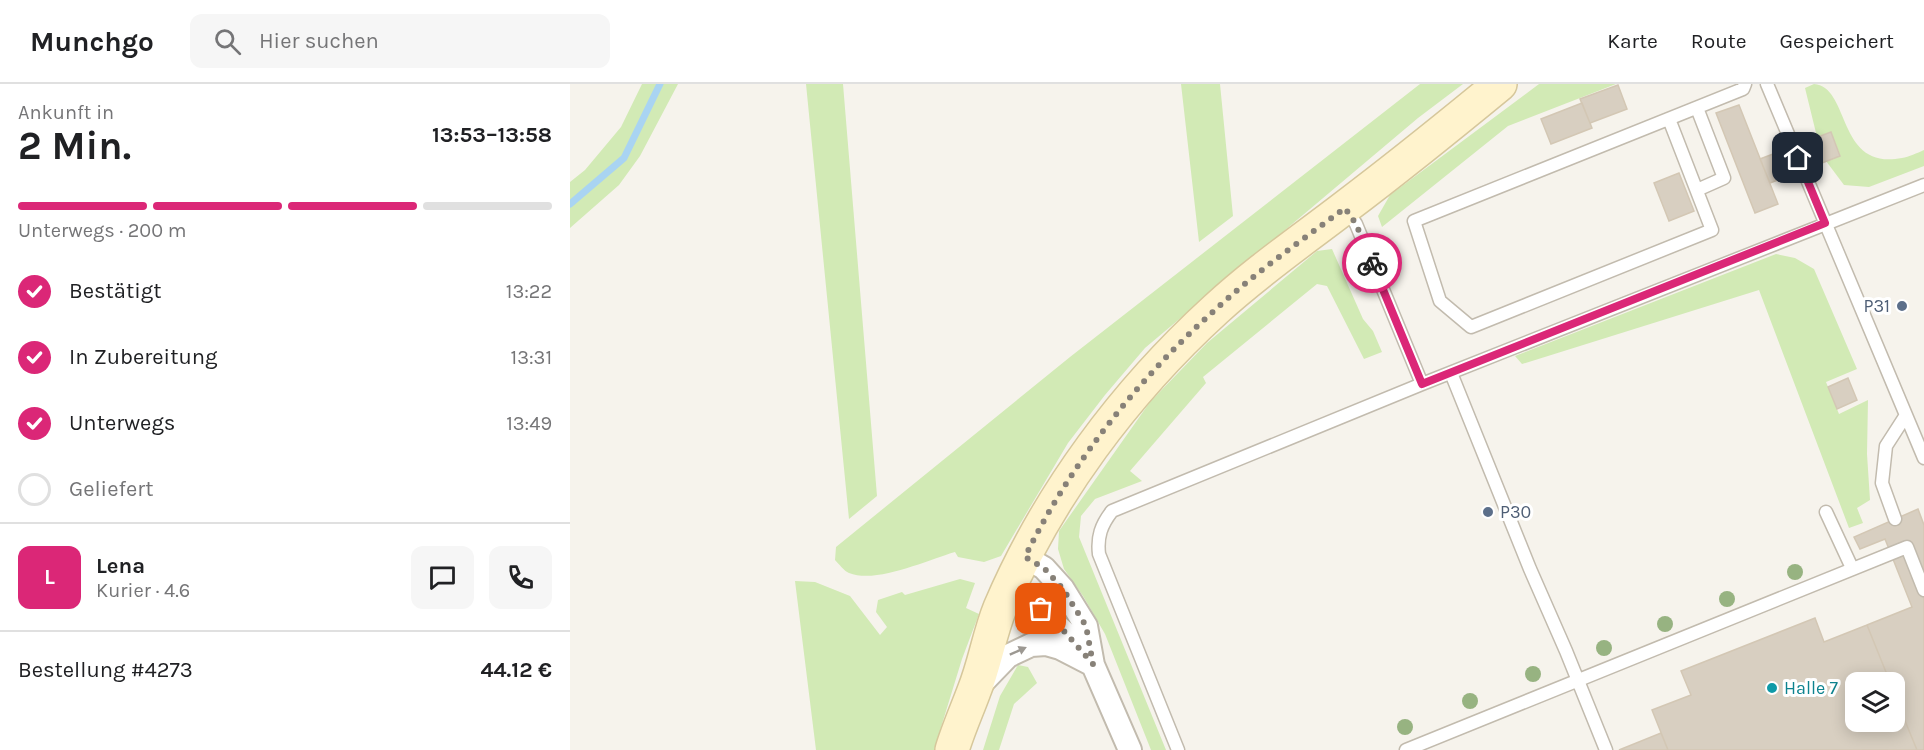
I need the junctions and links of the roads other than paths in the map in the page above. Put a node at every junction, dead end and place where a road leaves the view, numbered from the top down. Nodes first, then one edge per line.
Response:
1 (1500, 84) edge
2 (1745, 84) edge
3 (1767, 84) edge
4 (1697, 108) junction
5 (1669, 119) junction
6 (1924, 185) edge
7 (1697, 190) junction
8 (1345, 208) junction
9 (1825, 223) junction
10 (1451, 373) junction
11 (1422, 384) junction
12 (1906, 415) junction
13 (1924, 458) edge
14 (1826, 512) dead end
15 (1895, 519) dead end
16 (1852, 568) junction
17 (1018, 570) junction
18 (1924, 590) edge
19 (1093, 664) junction
20 (1578, 681) junction
21 (975, 690) junction
22 (952, 750) edge
23 (1130, 750) edge
24 (1178, 750) edge
25 (1406, 750) edge
26 (1606, 750) edge

1 - 8 main road
2 - 4 lane
3 - 9 lane
4 - 5 lane
4 - 7 lane
5 - 7 lane
5 - 7 lane
6 - 9 lane
8 - 11 lane
8 - 17 main road
9 - 10 lane
9 - 12 lane
10 - 11 lane
10 - 20 lane
11 - 24 lane
12 - 13 lane
12 - 15 lane
14 - 16 lane
16 - 18 lane
16 - 20 lane
17 - 19 street
17 - 19 street
17 - 21 main road
21 -> 19 street
19 - 23 street
20 - 25 lane
20 - 26 lane
21 - 22 main road

